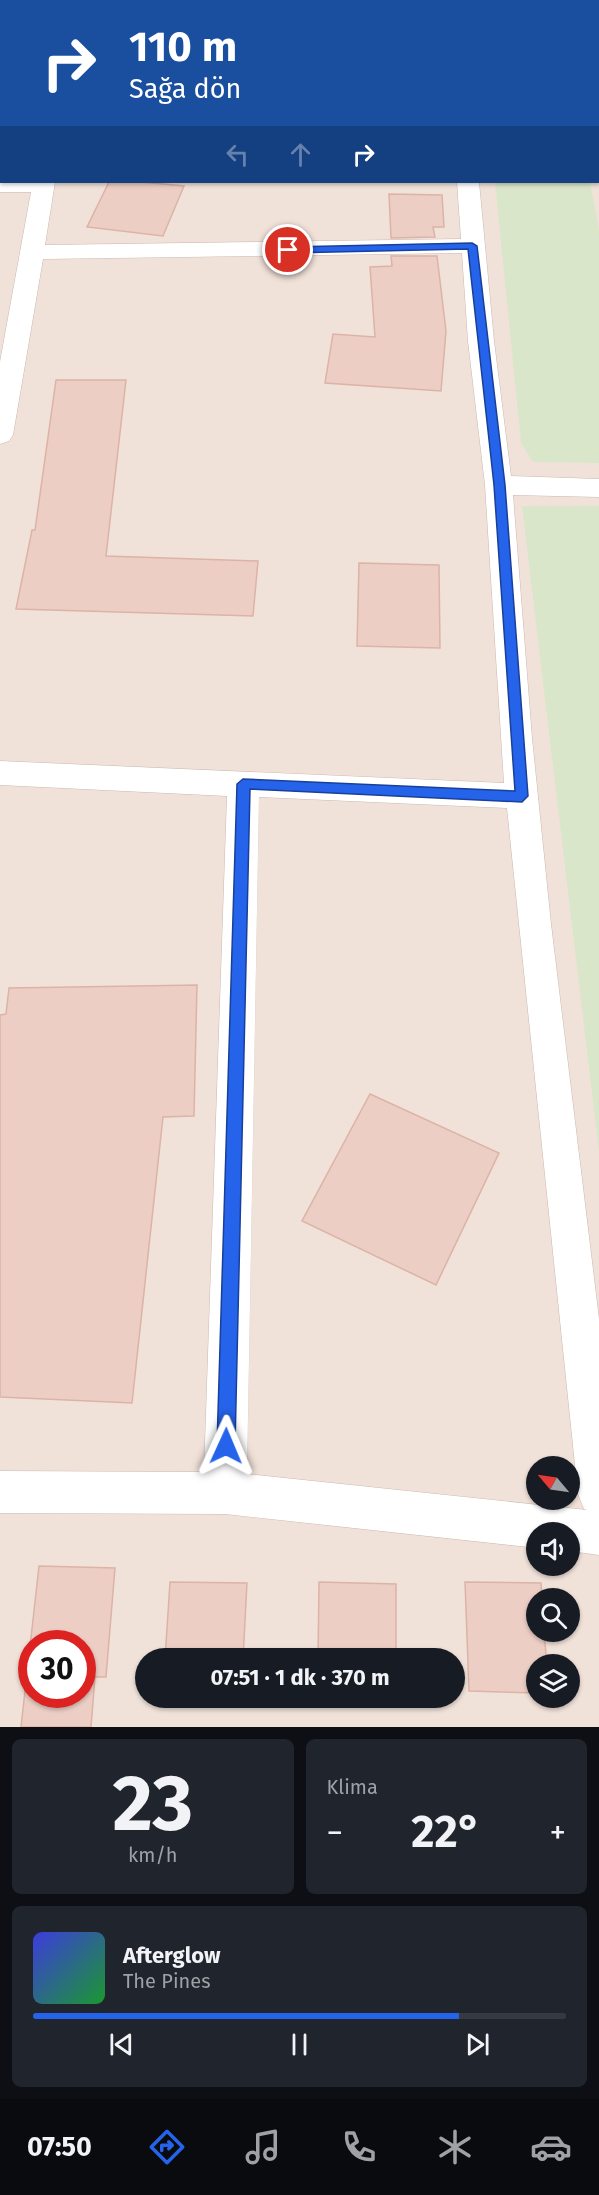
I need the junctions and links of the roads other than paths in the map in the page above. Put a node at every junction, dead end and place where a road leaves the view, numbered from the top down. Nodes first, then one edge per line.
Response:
1 (44, 183) edge
2 (468, 183) edge
3 (0, 185) edge
4 (472, 246) junction
5 (32, 252) junction
6 (6, 367) edge
7 (0, 435) edge
8 (499, 485) junction
9 (599, 488) edge
10 (0, 773) edge
11 (243, 784) junction
12 (522, 796) junction
13 (0, 1492) edge
14 (225, 1493) junction
15 (599, 1494) edge
16 (599, 1533) edge

1 - 3 street
1 - 5 street
2 - 4 street
4 - 5 street
4 - 8 street
5 - 6 street
6 - 7 street
8 - 9 street
8 - 12 street
10 - 11 street
11 - 12 street
11 - 14 street
12 - 15 street
13 - 14 street
14 - 16 street

